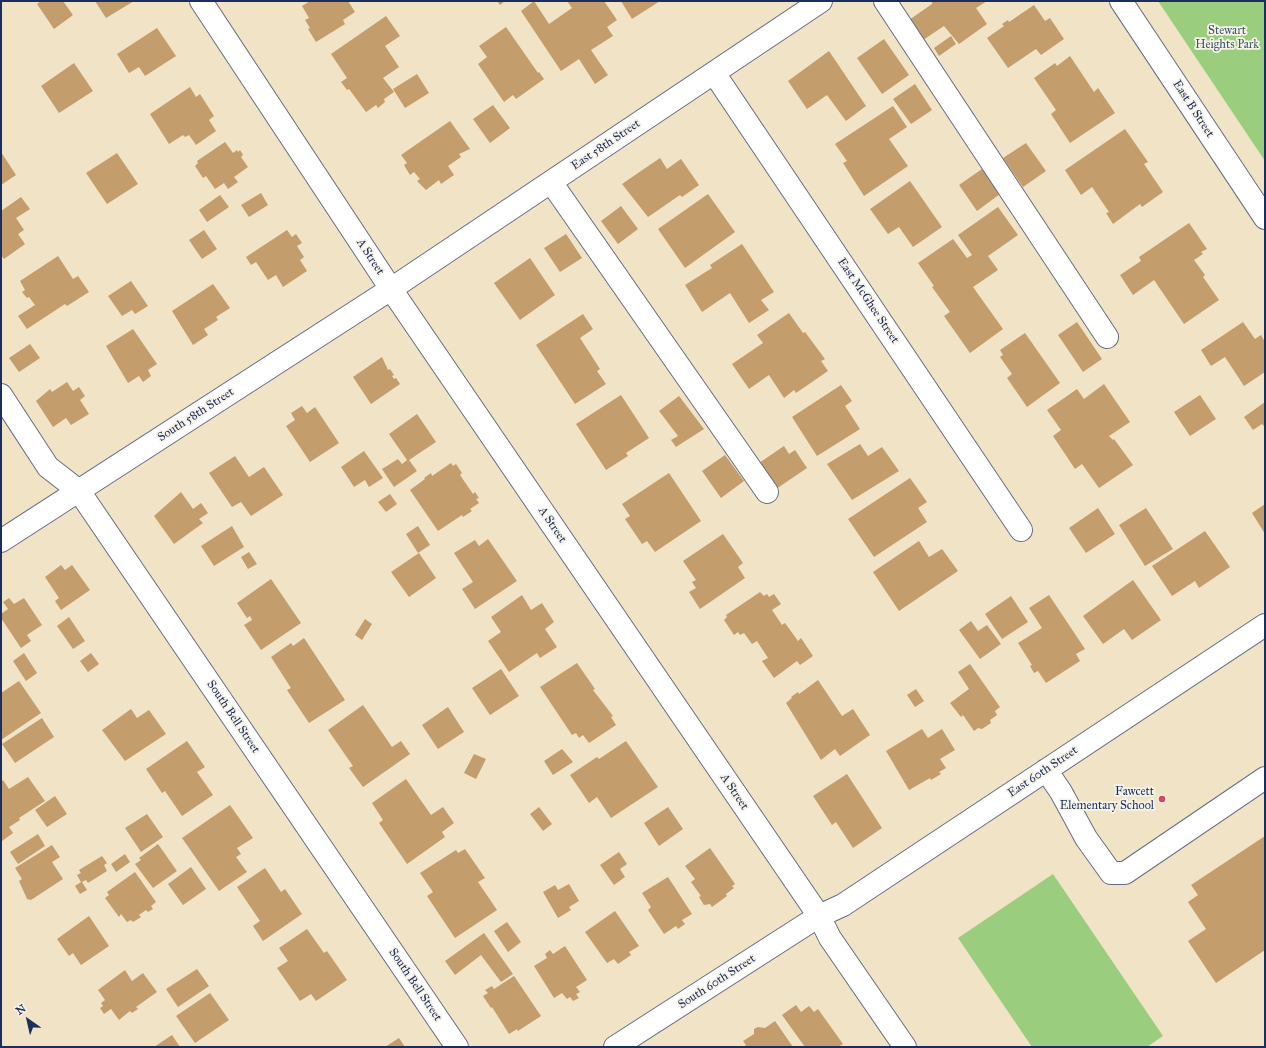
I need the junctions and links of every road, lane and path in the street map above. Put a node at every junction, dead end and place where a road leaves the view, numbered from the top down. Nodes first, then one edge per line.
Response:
1 (201, 1) edge
2 (822, 1) edge
3 (885, 1) edge
4 (1121, 1) edge
5 (714, 73) junction
6 (551, 182) junction
7 (1265, 218) edge
8 (392, 289) junction
9 (1107, 337) dead end
10 (1, 395) edge
11 (79, 491) junction
12 (767, 492) dead end
13 (1021, 530) dead end
14 (1, 541) edge
15 (1265, 625) edge
16 (1046, 770) junction
17 (1265, 778) edge
18 (819, 916) junction
19 (457, 1047) edge
20 (615, 1047) edge
21 (904, 1047) edge

1 - 8 street, A Street
2 - 5 street, East 58th Street
3 - 9 street
4 - 7 street, East B Street
5 - 6 street, East 58th Street
5 - 13 street, East McGhee Street
6 - 8 street, East 58th Street
6 - 12 street
8 - 11 street, South 58th Street
8 - 18 street, A Street
10 - 11 street, South Bell Street
11 - 14 street, South 58th Street
11 - 19 street, South Bell Street
15 - 16 street, East 60th Street
16 - 17 street
16 - 18 street, East 60th Street
18 - 20 street, South 60th Street
18 - 21 street, A Street

